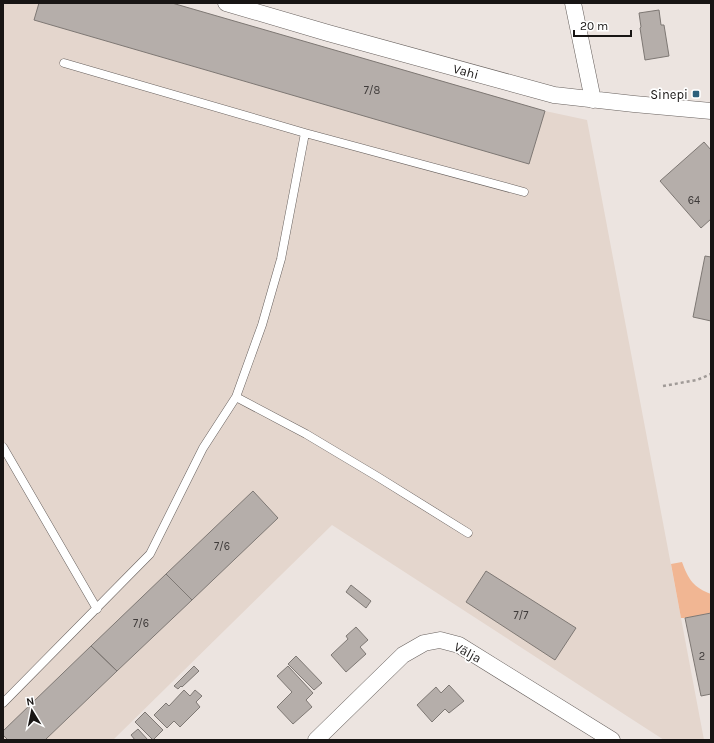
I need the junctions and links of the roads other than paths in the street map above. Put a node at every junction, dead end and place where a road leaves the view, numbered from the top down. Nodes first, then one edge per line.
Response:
1 (226, 3) edge
2 (572, 3) edge
3 (64, 63) dead end
4 (592, 100) junction
5 (711, 111) edge
6 (305, 133) junction
7 (524, 192) dead end
8 (236, 397) junction
9 (3, 447) edge
10 (468, 533) dead end
11 (97, 609) junction
12 (3, 703) edge
13 (316, 740) edge
14 (612, 740) edge

1 - 4 street, Vahi
2 - 4 street
3 - 6 lane
4 - 5 street, Vahi
6 - 7 lane
6 - 8 lane
8 - 10 lane
8 - 11 lane
9 - 11 lane
11 - 12 lane
13 - 14 street, Välja

